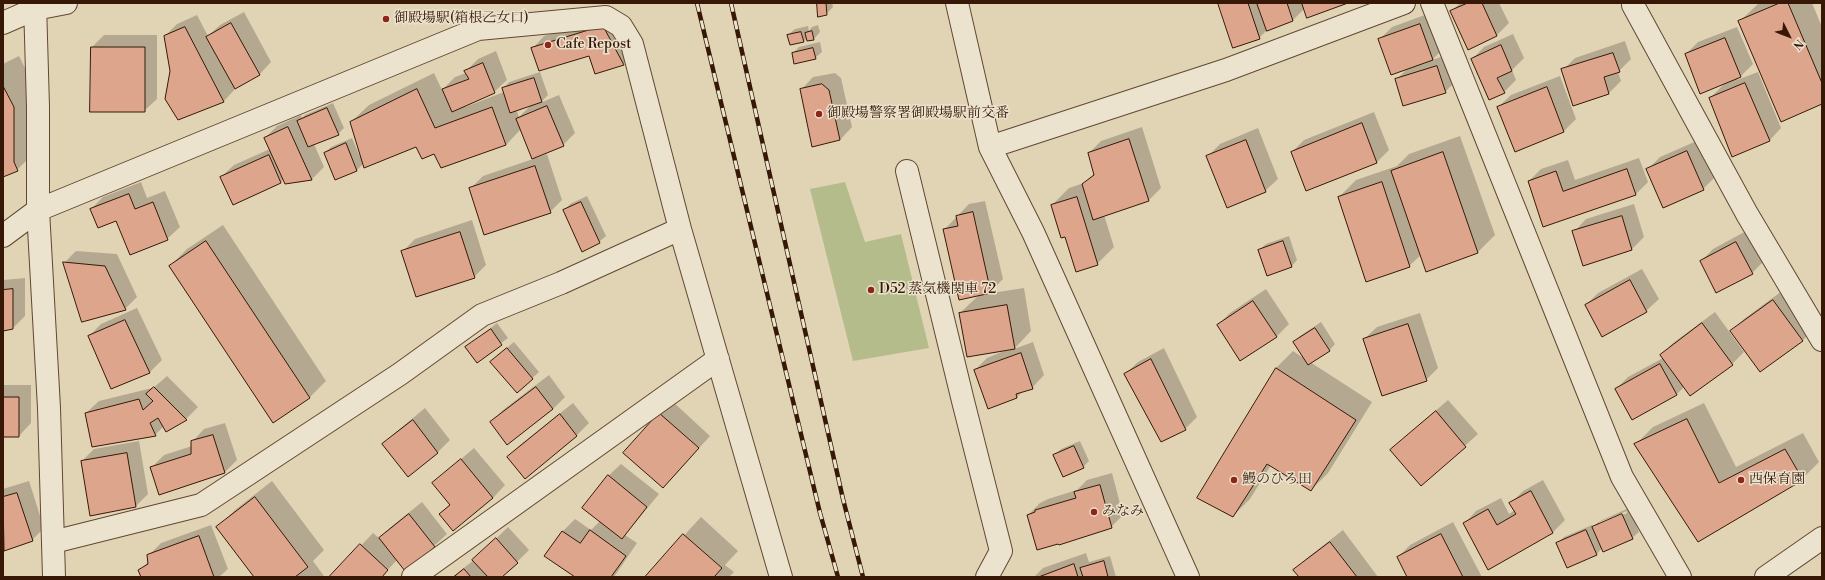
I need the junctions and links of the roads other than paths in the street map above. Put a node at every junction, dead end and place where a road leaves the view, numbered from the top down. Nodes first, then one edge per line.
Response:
1 (66, 3) edge
2 (956, 3) edge
3 (1404, 3) edge
4 (1432, 3) edge
5 (1633, 5) dead end
6 (35, 6) edge
7 (3, 23) edge
8 (990, 147) junction
9 (907, 171) dead end
10 (38, 210) junction
11 (680, 229) junction
12 (3, 236) edge
13 (1822, 340) edge
14 (718, 360) junction
15 (1822, 538) edge
16 (53, 542) junction
17 (54, 577) edge
18 (413, 577) edge
19 (781, 577) edge
20 (987, 577) edge
21 (1188, 577) edge
22 (1680, 577) edge
23 (1766, 577) edge

1 - 6 street
2 - 8 street
3 - 8 street
4 - 22 street
5 - 13 street
6 - 7 street
6 - 10 street
8 - 21 street
9 - 20 street
10 - 11 street
10 - 12 street
10 - 16 street
11 - 14 street
11 - 16 street
14 - 18 street
14 - 19 street
15 - 23 street
16 - 17 street

